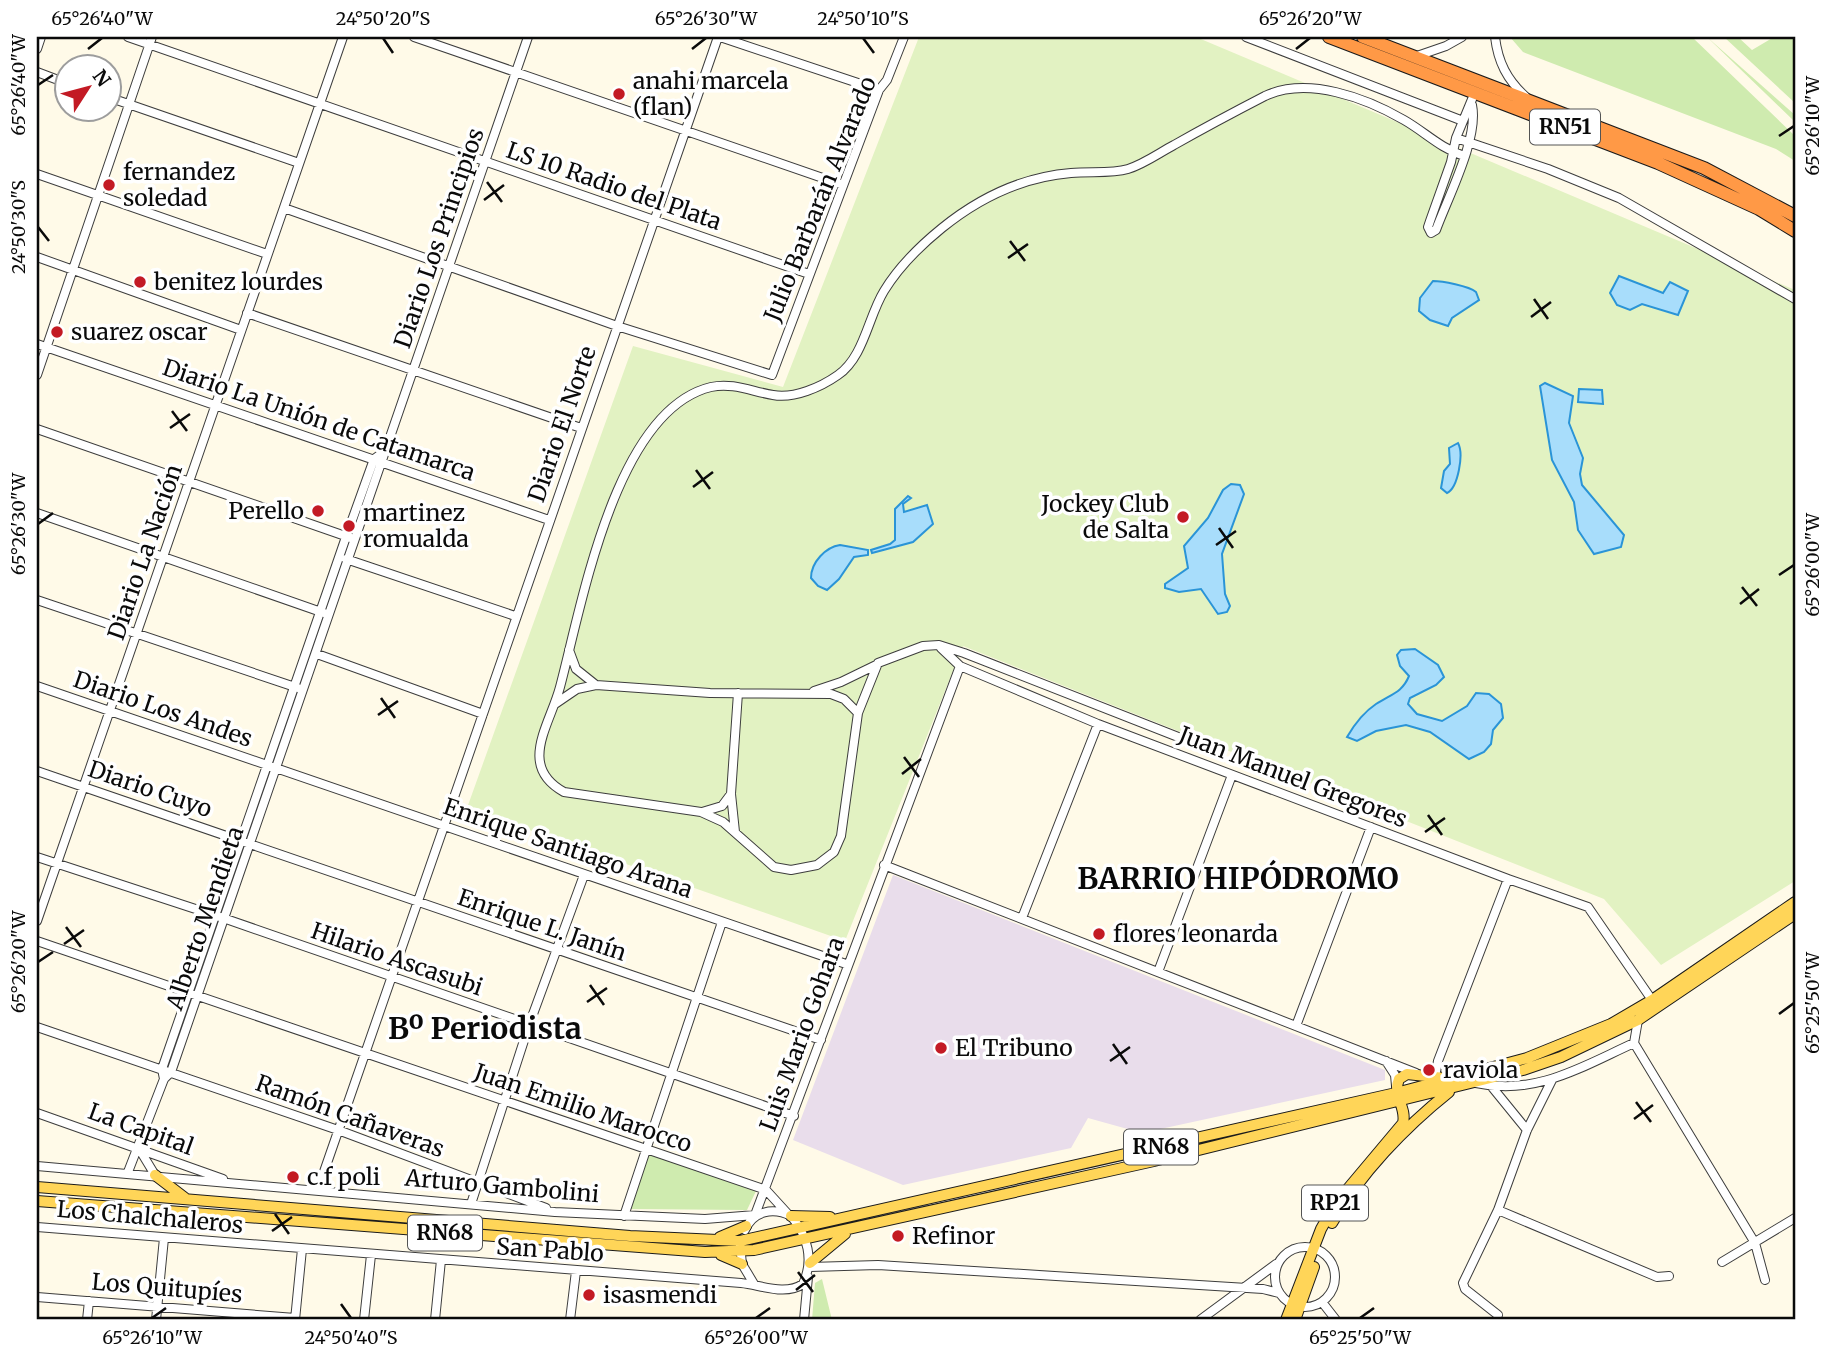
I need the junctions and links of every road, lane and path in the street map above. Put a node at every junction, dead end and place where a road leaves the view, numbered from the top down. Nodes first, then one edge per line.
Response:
1 (41, 37) edge
2 (128, 37) edge
3 (343, 37) edge
4 (414, 37) edge
5 (528, 37) edge
6 (719, 37) edge
7 (904, 37) edge
8 (1247, 37) edge
9 (1329, 37) edge
10 (1363, 37) edge
11 (1462, 37) edge
12 (1495, 37) edge
13 (150, 40) edge
14 (37, 49) edge
15 (1415, 57) junction
16 (516, 71) junction
17 (879, 90) junction
18 (1474, 99) junction
19 (1528, 99) junction
20 (122, 102) edge
21 (318, 104) junction
22 (130, 105) junction
23 (1463, 121) junction
24 (686, 131) junction
25 (1456, 138) junction
26 (1470, 143) junction
27 (1452, 152) junction
28 (1464, 156) junction
29 (486, 161) junction
30 (299, 163) junction
31 (37, 174) edge
32 (843, 186) junction
33 (99, 194) junction
34 (284, 208) junction
35 (1795, 216) edge
36 (654, 222) junction
37 (1795, 231) edge
38 (267, 254) junction
39 (37, 257) edge
40 (451, 265) junction
41 (73, 269) junction
42 (809, 274) junction
43 (1795, 299) edge
44 (247, 313) junction
45 (617, 326) junction
46 (241, 330) junction
47 (37, 344) edge
48 (47, 347) junction
49 (414, 371) junction
50 (37, 375) edge
51 (216, 405) junction
52 (580, 428) junction
53 (37, 429) edge
54 (385, 452) junction
55 (374, 459) junction
56 (384, 463) junction
57 (190, 482) junction
58 (37, 513) edge
59 (549, 520) junction
60 (346, 537) junction
61 (357, 540) junction
62 (162, 558) junction
63 (340, 558) junction
64 (350, 560) junction
65 (37, 600) edge
66 (321, 612) junction
67 (330, 616) junction
68 (515, 616) junction
69 (136, 635) junction
70 (939, 645) junction
71 (569, 649) junction
72 (317, 654) junction
73 (878, 663) junction
74 (960, 666) junction
75 (37, 685) edge
76 (596, 685) junction
77 (294, 687) junction
78 (304, 690) junction
79 (738, 693) junction
80 (805, 693) junction
81 (555, 704) junction
82 (110, 711) junction
83 (858, 713) junction
84 (482, 714) junction
85 (1098, 724) junction
86 (1196, 744) dead end
87 (266, 766) junction
88 (277, 768) junction
89 (37, 771) edge
90 (1232, 775) junction
91 (84, 788) junction
92 (731, 794) junction
93 (701, 812) junction
94 (443, 824) junction
95 (1370, 827) junction
96 (735, 832) junction
97 (241, 841) junction
98 (252, 843) junction
99 (37, 857) edge
100 (57, 864) junction
101 (884, 865) junction
102 (584, 875) junction
103 (1508, 879) junction
104 (1795, 902) edge
105 (417, 903) junction
106 (1795, 914) edge
107 (214, 917) junction
108 (1022, 918) junction
109 (226, 919) junction
110 (37, 921) edge
111 (722, 922) junction
112 (37, 942) edge
113 (557, 949) junction
114 (846, 964) junction
115 (1158, 972) junction
116 (391, 979) junction
117 (188, 993) junction
118 (199, 996) junction
119 (697, 999) junction
120 (1652, 1000) junction
121 (1638, 1020) junction
122 (529, 1025) junction
123 (1296, 1026) junction
124 (37, 1027) edge
125 (821, 1040) junction
126 (1634, 1043) junction
127 (365, 1055) junction
128 (1386, 1061) junction
129 (165, 1073) junction
130 (670, 1075) junction
131 (1421, 1075) junction
132 (1435, 1077) junction
133 (1552, 1080) junction
134 (1476, 1083) junction
135 (1456, 1084) junction
136 (1492, 1087) junction
137 (1397, 1094) junction
138 (503, 1102) junction
139 (1434, 1105) junction
140 (37, 1113) edge
141 (794, 1116) junction
142 (338, 1130) junction
143 (1527, 1130) junction
144 (138, 1147) junction
145 (644, 1150) junction
146 (37, 1166) edge
147 (128, 1172) junction
148 (155, 1175) junction
149 (476, 1181) junction
150 (232, 1182) junction
151 (37, 1186) edge
152 (318, 1189) junction
153 (766, 1190) junction
154 (184, 1198) junction
155 (37, 1201) edge
156 (471, 1203) junction
157 (1498, 1210) junction
158 (555, 1212) junction
159 (789, 1215) junction
160 (624, 1216) junction
161 (755, 1216) junction
162 (864, 1216) junction
163 (1795, 1218) edge
164 (746, 1226) junction
165 (37, 1227) edge
166 (800, 1229) junction
167 (851, 1230) junction
168 (163, 1238) junction
169 (805, 1240) junction
170 (1755, 1243) junction
171 (702, 1246) junction
172 (740, 1246) junction
173 (302, 1249) junction
174 (1317, 1249) junction
175 (371, 1255) junction
176 (441, 1260) junction
177 (1722, 1262) dead end
178 (742, 1264) junction
179 (1277, 1264) junction
180 (809, 1267) junction
181 (576, 1271) junction
182 (1669, 1276) dead end
183 (1765, 1280) dead end
184 (754, 1284) junction
185 (1243, 1287) junction
186 (793, 1289) junction
187 (1279, 1293) junction
188 (37, 1297) edge
189 (804, 1300) junction
190 (89, 1301) junction
191 (1322, 1302) junction
192 (1296, 1306) junction
193 (158, 1307) junction
194 (1498, 1315) dead end
195 (228, 1316) edge
196 (295, 1319) edge
197 (87, 1320) edge
198 (156, 1320) edge
199 (364, 1320) edge
200 (435, 1320) edge
201 (570, 1320) edge
202 (804, 1320) edge
203 (1200, 1320) edge
204 (1286, 1320) edge
205 (1295, 1320) edge
206 (1336, 1320) edge

1 - 14 street
2 - 13 street, LS 10 Radio del Plata
3 - 21 street, Diario La Nación
4 - 16 street
5 - 16 street, Diario Los Principios
6 - 17 street
6 - 24 street, Diario El Norte
7 - 17 street, Julio Barbarán Alvarado
8 - 23 street
9 - 18 highway, RN51
10 - 15 highway, RN51
11 - 15 street
12 - 19 street
13 - 21 street, LS 10 Radio del Plata
13 - 22 street
15 - 19 highway, RN51
16 - 24 street
16 - 29 street, Diario Los Principios
17 - 32 street, Julio Barbarán Alvarado
18 - 23 street
18 - 26 street
18 - 37 highway, RN51
19 - 35 highway, RN51
20 - 22 street
21 - 29 street, LS 10 Radio del Plata
21 - 30 street, Diario La Nación
22 - 30 street
22 - 33 street
23 - 25 street
24 - 32 street
24 - 36 street, Diario El Norte
25 - 26 street
25 - 27 street
26 - 28 street
26 - 43 street
27 - 28 street
27 - 28 street
27 - 71 street
29 - 36 street, LS 10 Radio del Plata
29 - 40 street, Diario Los Principios
30 - 34 street, Diario La Nación
31 - 33 street
32 - 42 street, Julio Barbarán Alvarado
33 - 38 street
33 - 41 street
34 - 38 street, Diario La Nación
34 - 40 street
36 - 42 street, LS 10 Radio del Plata
36 - 45 street, Diario El Norte
38 - 44 street, Diario La Nación
39 - 41 street
40 - 45 street
40 - 49 street, Diario Los Principios
41 - 46 street
41 - 48 street
42 - 45 street, Julio Barbarán Alvarado
44 - 46 street, Diario La Nación
44 - 49 street
45 - 52 street, Diario El Norte
46 - 51 street, Diario La Nación
47 - 48 street, Diario La Unión de Catamarca
48 - 50 street
48 - 51 street, Diario La Unión de Catamarca
49 - 52 street
49 - 54 street, Diario Los Principios
51 - 55 street, Diario La Unión de Catamarca
51 - 57 street, Diario La Nación
52 - 59 street, Diario El Norte
53 - 57 street
54 - 55 street
54 - 56 street, Diario Los Principios
55 - 56 street, Diario La Unión de Catamarca
55 - 60 street
56 - 59 street, Diario La Unión de Catamarca
56 - 61 street, Diario Los Principios
57 - 60 street
57 - 62 street, Diario La Nación
58 - 62 street
59 - 68 street, Diario El Norte
60 - 61 street
60 - 63 street
61 - 64 street, Diario Los Principios
62 - 66 street
62 - 69 street, Diario La Nación
63 - 64 street
63 - 66 street
64 - 67 street, Diario Los Principios
64 - 68 street
65 - 69 street
66 - 67 street
66 - 77 street
67 - 72 street, Diario Los Principios
68 - 84 street, Diario El Norte
69 - 77 street
69 - 82 street, Diario La Nación
70 - 73 street
70 - 74 street
70 - 86 street
71 - 76 street
71 - 81 street
72 - 78 street, Diario Los Principios
72 - 84 street
73 - 80 street
73 - 83 street
74 - 85 street, Juan Manuel Gregores
74 - 101 street, Luis Mario Gohara
75 - 82 street, Diario Los Andes
76 - 79 street
76 - 81 street
77 - 78 street
77 - 87 street
78 - 88 street, Diario Los Principios
79 - 80 street
79 - 92 street
80 - 83 street
81 - 93 street
82 - 87 street, Diario Los Andes
82 - 91 street, Diario La Nación
83 - 96 street
84 - 94 street, Diario El Norte
85 - 90 street, Juan Manuel Gregores
85 - 108 street
87 - 88 street, Diario Los Andes
87 - 97 street, Alberto Mendieta
88 - 94 street, Enrique Santiago Arana
88 - 98 street, Alberto Mendieta
89 - 91 street, Diario Cuyo
90 - 95 street, Juan Manuel Gregores
90 - 115 street
91 - 97 street, Diario Cuyo
91 - 100 street, Diario La Nación
92 - 93 street
92 - 96 street
93 - 96 street
94 - 102 street, Enrique Santiago Arana
94 - 105 street, Diario El Norte
95 - 103 street, Juan Manuel Gregores
95 - 123 street
97 - 98 street, Diario Cuyo
97 - 107 street, Alberto Mendieta
98 - 105 street, Enrique L. Janín
98 - 109 street, Alberto Mendieta
99 - 100 street, Hilario Ascasubi
100 - 107 street, Hilario Ascasubi
100 - 110 street, Diario La Nación
101 - 108 street
101 - 114 street, Luis Mario Gohara
102 - 111 street, Enrique Santiago Arana
102 - 113 street
103 - 120 street, Juan Manuel Gregores
103 - 132 street
104 - 120 main road, RN68
105 - 113 street, Enrique L. Janín
105 - 116 street, Diario El Norte
106 - 121 main road, RN68
107 - 109 street, Hilario Ascasubi
107 - 117 street, Alberto Mendieta
108 - 115 street
109 - 116 street, Hilario Ascasubi
109 - 118 street, Alberto Mendieta
111 - 114 street, Enrique Santiago Arana
111 - 119 street
112 - 117 street, Juan Emilio Marocco
113 - 119 street, Enrique L. Janín
113 - 122 street
114 - 125 street, Luis Mario Gohara
115 - 123 street
116 - 122 street, Hilario Ascasubi
116 - 127 street, Diario El Norte
117 - 118 street, Juan Emilio Marocco
117 - 129 street, Alberto Mendieta
118 - 127 street, Juan Emilio Marocco
118 - 129 street, Alberto Mendieta
119 - 125 street, Enrique L. Janín
119 - 130 street
120 - 135 main road, RN68
121 - 126 street
121 - 134 main road, RN68
122 - 130 street, Hilario Ascasubi
122 - 138 street
123 - 128 street
124 - 129 street, Ramón Cañaveras
125 - 141 street, Luis Mario Gohara
126 - 133 street
126 - 170 street
127 - 138 street, Juan Emilio Marocco
127 - 142 street, Diario El Norte
128 - 131 street
128 - 137 street
129 - 142 street, Ramón Cañaveras
129 - 144 street, Alberto Mendieta
130 - 141 street, Hilario Ascasubi
130 - 145 street
131 - 132 main road
131 - 137 main road
132 - 135 main road
133 - 136 street
133 - 143 street
134 - 135 main road, RN68
134 - 136 street
135 - 137 main road, RN68
135 - 139 main road, RP21
136 - 143 street
137 - 139 main road
137 - 162 main road, RN68
137 - 167 main road, RN68
137 - 174 main road, RP21
138 - 145 street, Juan Emilio Marocco
138 - 149 street
139 - 174 main road, RP21
140 - 144 street, La Capital
141 - 153 street, Luis Mario Gohara
142 - 149 street, Ramón Cañaveras
142 - 152 street, Diario El Norte
143 - 157 street
144 - 147 street, Alberto Mendieta
144 - 148 street
144 - 150 street, La Capital
145 - 153 street, Juan Emilio Marocco
145 - 160 street
146 - 147 street, Arturo Gambolini
147 - 148 street, Arturo Gambolini
148 - 150 street, Arturo Gambolini
148 - 154 main road
149 - 156 street
149 - 158 street, Ramón Cañaveras
150 - 152 street, Arturo Gambolini
151 - 154 main road, RN68
152 - 156 street, Arturo Gambolini
153 - 159 street
153 - 161 street, Luis Mario Gohara
154 - 171 main road, RN68
155 - 171 main road, RN68
156 - 158 street, Arturo Gambolini
157 - 182 street
157 - 194 street
158 - 160 street, Arturo Gambolini
159 - 161 street, Arturo Gambolini
159 - 162 main road
159 - 166 street
160 - 161 street, Arturo Gambolini
161 - 164 street, Luis Mario Gohara
162 - 166 main road, RN68
163 - 170 street
164 - 171 main road
164 - 172 street
165 - 168 street, Los Chalchaleros
166 - 169 street
166 - 172 main road, RN68
167 - 169 main road, RN68
167 - 180 main road
168 - 173 street, Los Chalchaleros
168 - 193 street
169 - 172 main road, RN68
169 - 180 street
170 - 177 street
170 - 183 street
171 - 172 main road, RN68
171 - 178 main road
172 - 178 street
173 - 175 street, San Pablo
173 - 196 street
174 - 179 street
174 - 191 street
174 - 192 main road, RP21
175 - 176 street, San Pablo
175 - 199 street
176 - 181 street, San Pablo
176 - 200 street
178 - 184 street
179 - 185 street
179 - 187 street
180 - 185 street
180 - 186 street
180 - 189 street
181 - 184 street, San Pablo
181 - 201 street
184 - 186 street, San Pablo
185 - 187 street
185 - 203 street
186 - 189 street
187 - 192 street
188 - 190 street, Los Quitupíes
189 - 202 street
190 - 193 street, Los Quitupíes
190 - 197 street
191 - 192 street
191 - 206 street
192 - 204 main road, RP21
192 - 205 main road, RP21
193 - 195 street, Los Quitupíes
193 - 198 street
195 - 196 street, Los Quitupíes

